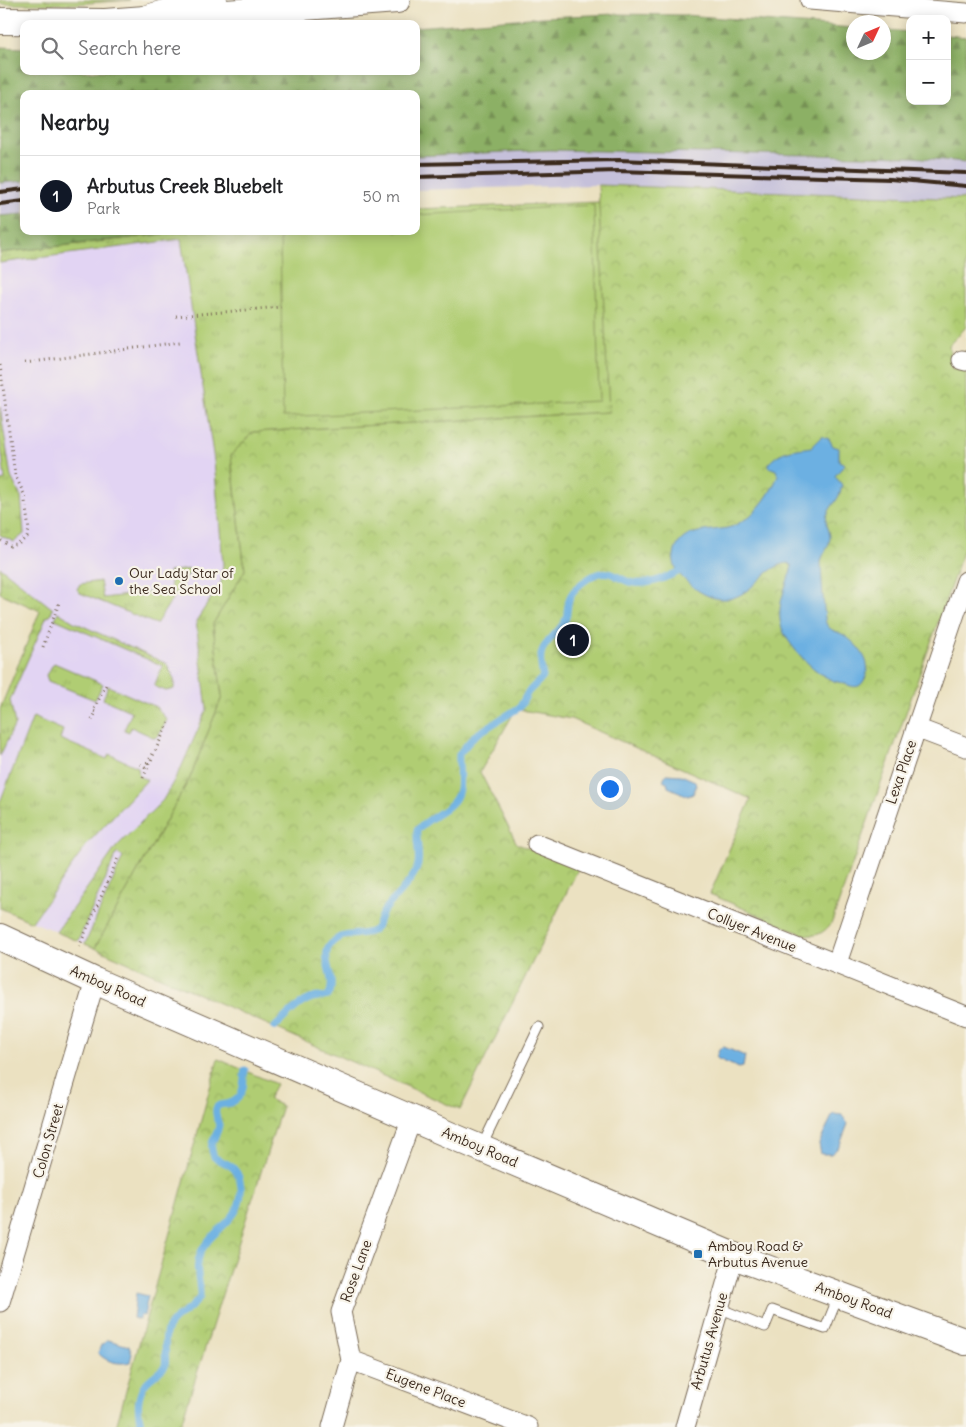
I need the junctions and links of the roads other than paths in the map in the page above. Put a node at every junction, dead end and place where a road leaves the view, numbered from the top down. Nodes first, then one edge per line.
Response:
1 (213, 0) edge
2 (397, 0) edge
3 (810, 0) edge
4 (966, 13) edge
5 (147, 19) junction
6 (126, 20) edge
7 (0, 21) edge
8 (20, 22) edge
9 (966, 582) edge
10 (916, 728) junction
11 (966, 748) edge
12 (536, 844) dead end
13 (0, 936) edge
14 (837, 963) junction
15 (95, 980) junction
16 (966, 1016) edge
17 (539, 1027) dead end
18 (412, 1118) junction
19 (481, 1148) junction
20 (734, 1256) junction
21 (839, 1295) junction
22 (0, 1302) edge
23 (719, 1308) junction
24 (966, 1342) edge
25 (351, 1360) junction
26 (332, 1427) edge
27 (528, 1427) edge
28 (685, 1427) edge

1 - 5 highway
2 - 5 main road
3 - 4 street
5 - 6 main road
7 - 8 main road
9 - 10 street, Lexa Place
10 - 11 street
10 - 14 street, Lexa Place
12 - 14 street, Collyer Avenue
13 - 15 main road, Amboy Road
14 - 16 street, Collyer Avenue
15 - 18 main road, Amboy Road
15 - 22 street, Colon Street
17 - 19 lane
18 - 19 main road, Amboy Road
18 - 25 street, Rose Lane
19 - 20 main road, Amboy Road
20 - 21 main road, Amboy Road
20 - 23 street, Arbutus Avenue
21 - 23 lane
21 - 24 main road, Amboy Road
23 - 28 street, Arbutus Avenue
25 - 26 street, Rose Lane
25 - 27 street, Eugene Place

